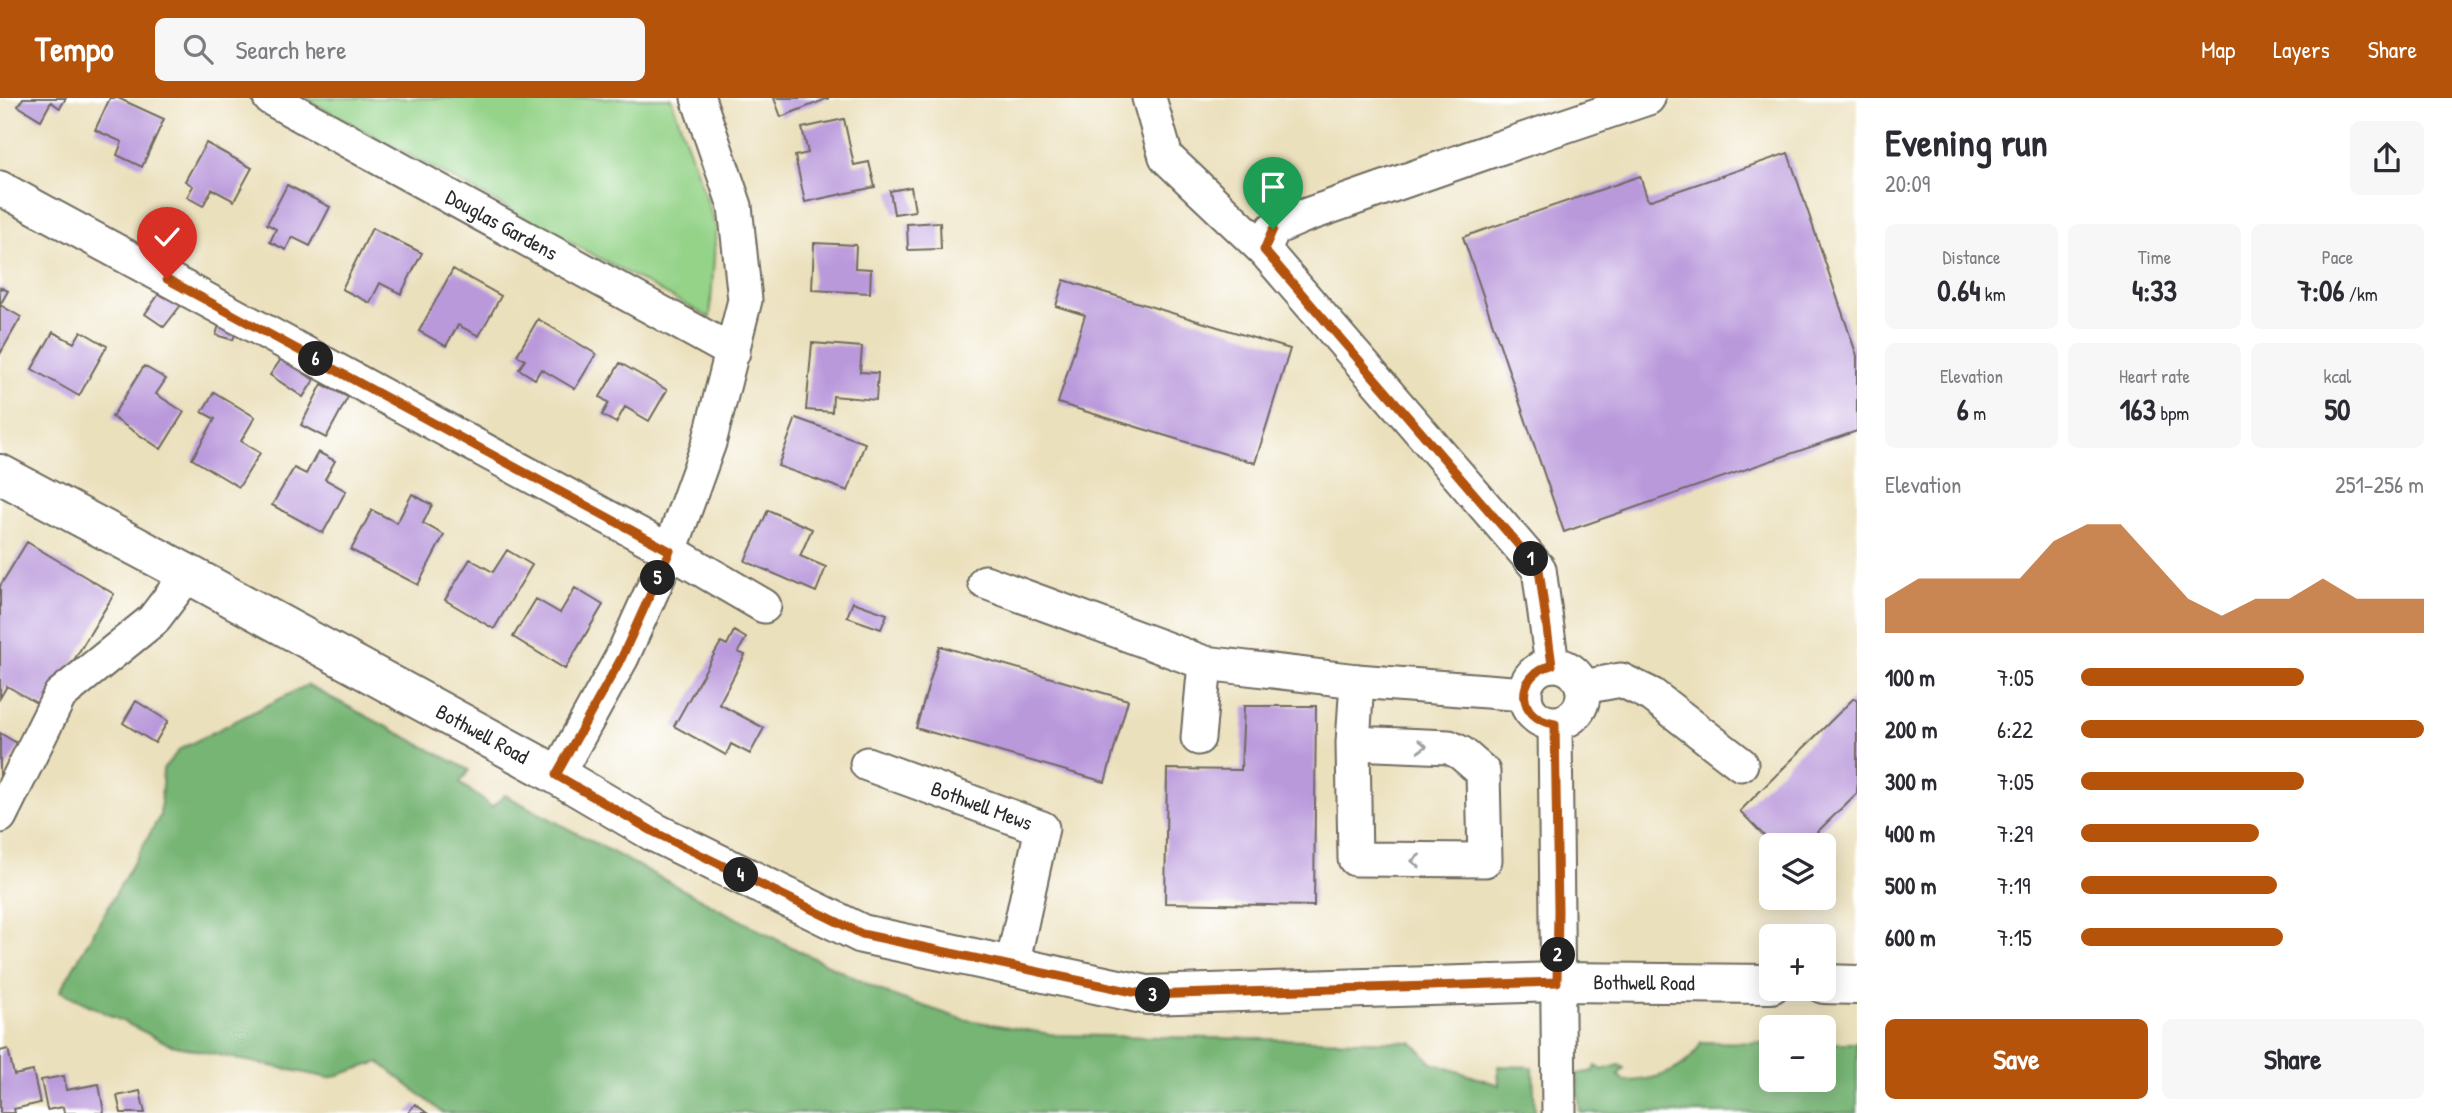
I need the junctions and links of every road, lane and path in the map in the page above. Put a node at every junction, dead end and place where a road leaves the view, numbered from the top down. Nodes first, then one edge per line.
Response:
1 (270, 98) edge
2 (698, 98) edge
3 (1149, 98) edge
4 (1648, 98) edge
5 (0, 188) edge
6 (1264, 250) junction
7 (733, 352) junction
8 (0, 474) edge
9 (670, 551) junction
10 (188, 574) junction
11 (985, 582) dead end
12 (764, 606) dead end
13 (1205, 663) junction
14 (1552, 665) junction
15 (1357, 681) junction
16 (1583, 687) junction
17 (1525, 694) junction
18 (1555, 724) junction
19 (1198, 738) dead end
20 (1353, 743) junction
21 (867, 764) dead end
22 (1741, 764) dead end
23 (556, 775) junction
24 (0, 816) edge
25 (1012, 966) junction
26 (1557, 982) junction
27 (1759, 984) edge
28 (1836, 985) edge
29 (1857, 985) edge
30 (1559, 1113) edge

1 - 7 street, Douglas Gardens
2 - 7 street
3 - 6 street
4 - 6 street
5 - 9 street
6 - 14 street
7 - 9 street
8 - 10 main road, Bothwell Road
9 - 12 street
9 - 23 street
10 - 23 main road, Bothwell Road
10 - 24 street
11 - 13 street
13 - 15 street
13 - 19 street
14 - 16 street
14 - 17 street
15 - 17 street
15 - 20 street
16 - 18 street
16 - 22 street
17 - 18 street
18 - 26 street
20 -> 20 street
21 - 25 street, Bothwell Mews
23 - 25 main road, Bothwell Road
25 - 26 main road, Bothwell Road
26 - 27 main road, Bothwell Road
26 - 30 street
28 - 29 main road

